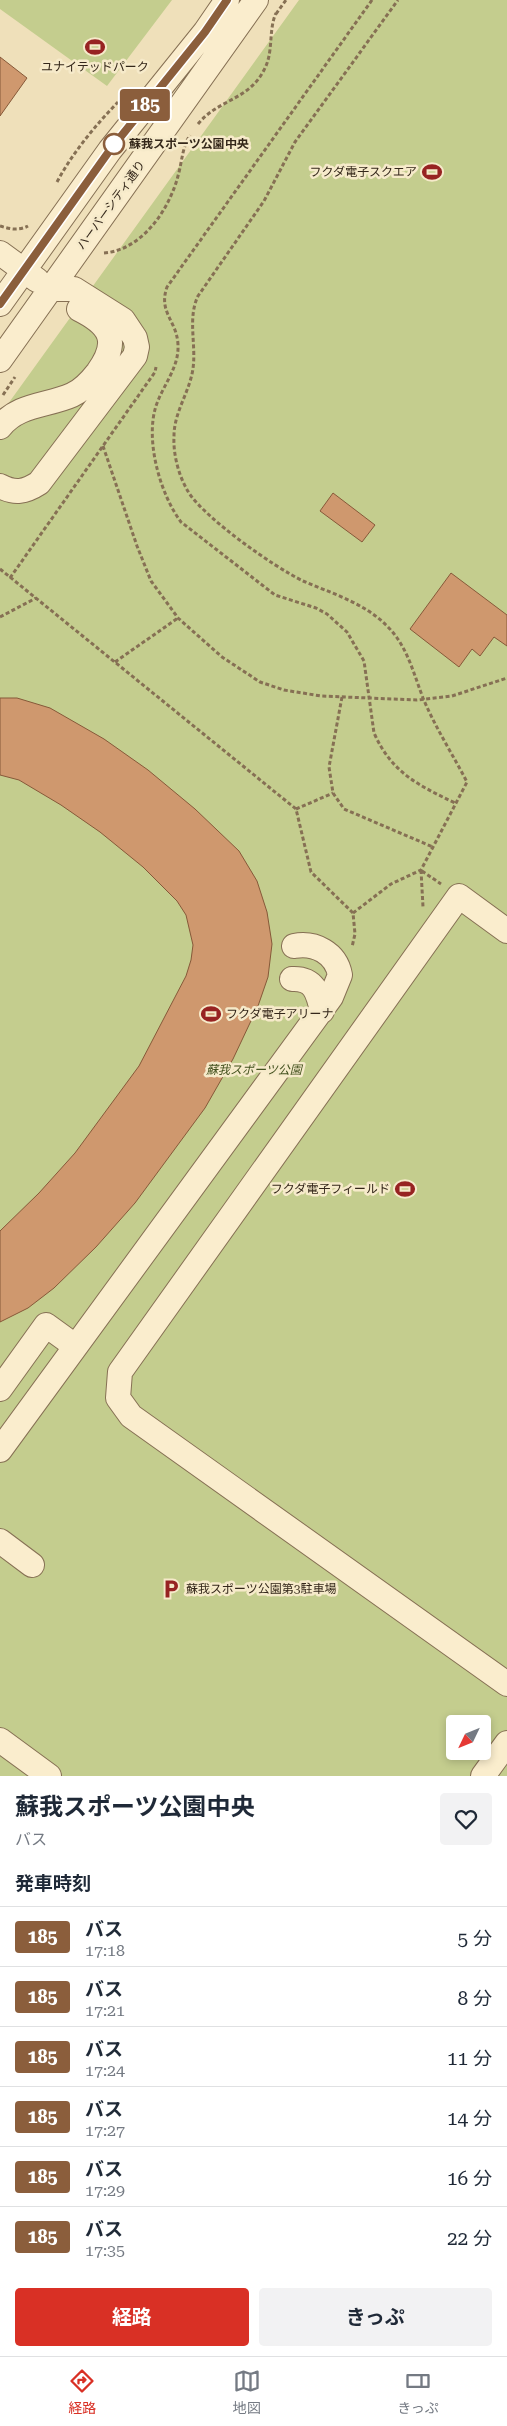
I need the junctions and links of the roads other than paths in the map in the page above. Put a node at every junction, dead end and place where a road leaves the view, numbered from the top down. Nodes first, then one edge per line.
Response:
1 (227, 0) edge
2 (256, 0) edge
3 (0, 254) edge
4 (24, 270) junction
5 (51, 289) junction
6 (0, 304) edge
7 (0, 360) edge
8 (0, 427) edge
9 (0, 486) edge
10 (507, 931) edge
11 (294, 946) dead end
12 (292, 979) dead end
13 (322, 1011) junction
14 (76, 1346) junction
15 (0, 1389) edge
16 (0, 1450) edge
17 (0, 1541) edge
18 (32, 1564) dead end
19 (507, 1684) edge
20 (0, 1740) edge
21 (507, 1743) edge
22 (50, 1776) edge
23 (483, 1776) edge

1 - 4 street
2 - 5 street, ハーバーシティ通り
3 - 4 street
4 - 5 street
4 - 6 street
5 - 7 street, ハーバーシティ通り
5 - 8 street
5 - 9 street
10 - 19 street
11 - 13 street
12 - 13 street
13 - 14 street
14 - 15 street
14 - 16 street
17 - 18 street
20 - 22 street
21 - 23 street

